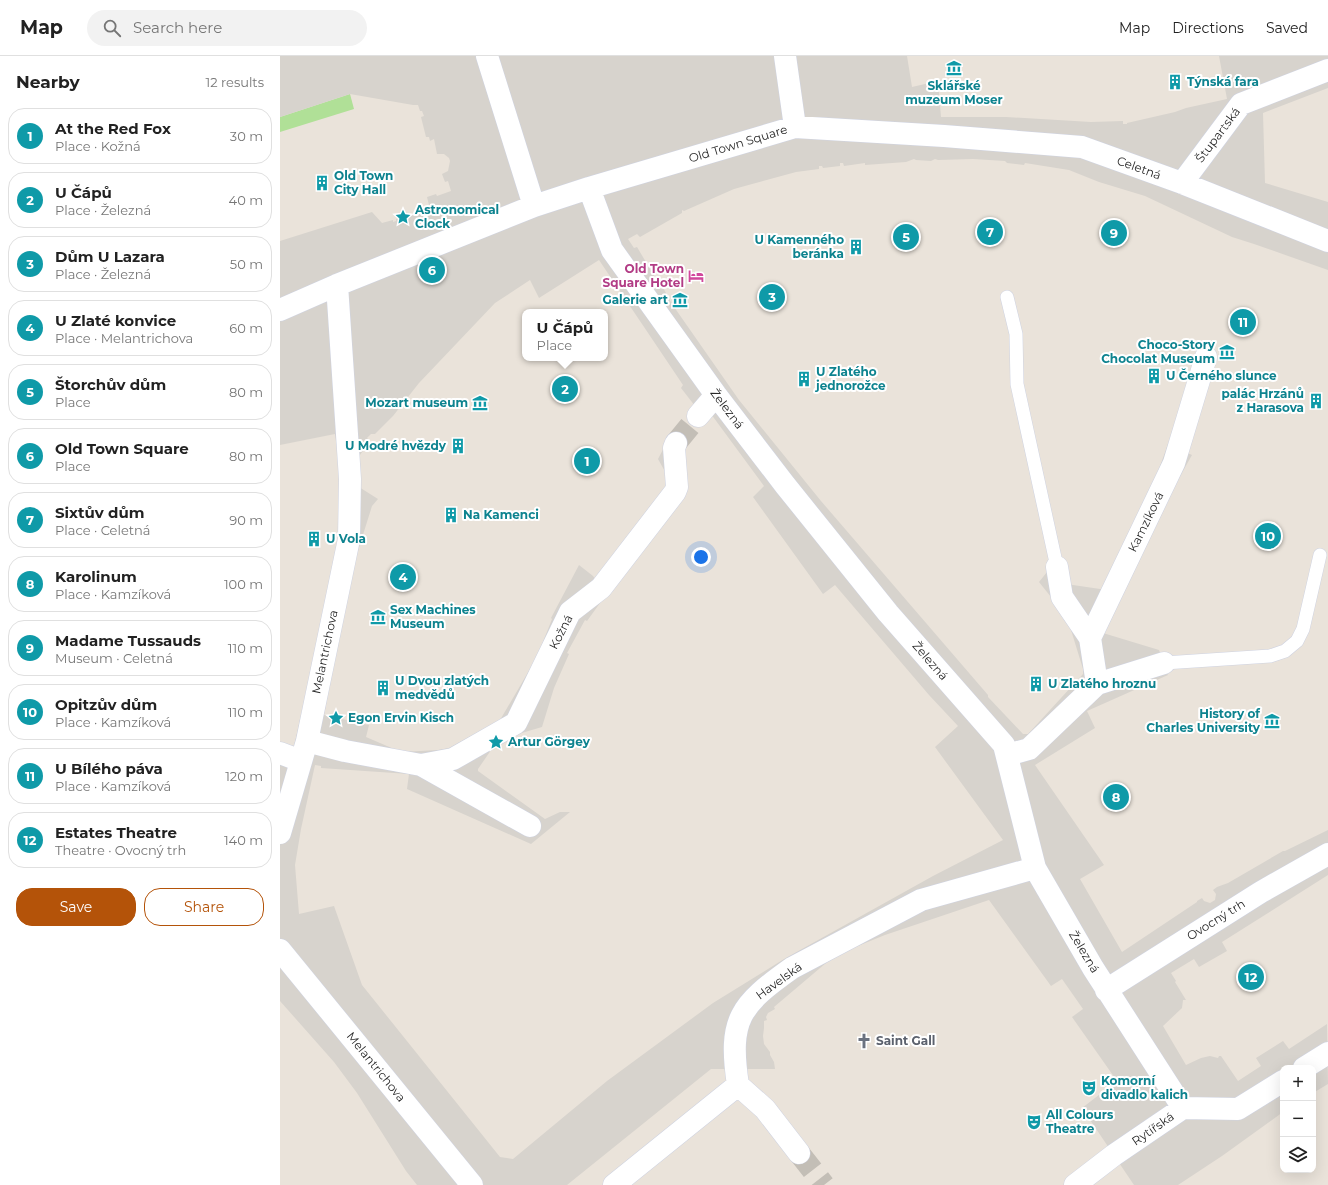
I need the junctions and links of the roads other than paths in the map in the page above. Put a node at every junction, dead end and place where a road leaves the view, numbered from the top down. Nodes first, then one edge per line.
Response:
1 (487, 56) edge
2 (785, 56) edge
3 (1328, 70) edge
4 (795, 127) junction
5 (941, 136) joint
6 (1182, 183) junction
7 (589, 188) junction
8 (534, 206) junction
9 (1328, 241) edge
10 (336, 285) junction
11 (1007, 297) dead end
12 (280, 310) edge
13 (1206, 357) dead end
14 (716, 395) junction
15 (698, 416) tunnel mouth
16 (676, 443) tunnel mouth
17 (1320, 554) dead end
18 (1057, 567) joint
19 (1090, 638) junction
20 (1164, 663) joint
21 (1097, 684) junction
22 (304, 751) junction
23 (280, 753) edge
24 (1007, 755) junction
25 (421, 765) junction
26 (530, 826) dead end
27 (280, 833) edge
28 (1328, 854) edge
29 (1035, 868) junction
30 (280, 950) edge
31 (1106, 990) junction
32 (1328, 1053) edge
33 (1309, 1065) edge
34 (1280, 1083) edge
35 (738, 1085) junction
36 (1183, 1108) junction
37 (799, 1153) tunnel mouth
38 (472, 1185) edge
39 (614, 1185) edge
40 (1075, 1185) edge

1 - 8 street
2 - 4 street, Old Town Square
3 - 6 street, Štupartská
4 - 5 street, Old Town Square
4 - 7 street, Old Town Square
5 - 6 street, Celetná
6 - 9 street, Celetná
7 - 8 street, Old Town Square
7 - 14 street, Železná
8 - 10 street
10 - 12 street
10 - 22 street, Melantrichova
11 - 18 lane
13 - 19 street, Kamzíková
14 - 15 street
14 - 24 street, Železná
16 - 25 street, Kožná
17 - 20 lane
18 - 19 street
19 - 21 street
20 - 21 street
21 - 24 street
22 - 23 street, Kožná
22 - 25 street, Kožná
22 - 27 street, Melantrichova
24 - 29 street, Železná
25 - 26 street, Kožná
28 - 31 street, Ovocný trh
29 - 31 street, Železná
29 - 35 street, Havelská
30 - 38 street, Melantrichova
31 - 36 street, Železná
32 - 33 street
34 - 36 street, Rytířská
35 - 37 street
35 - 39 street
36 - 40 street, Rytířská

